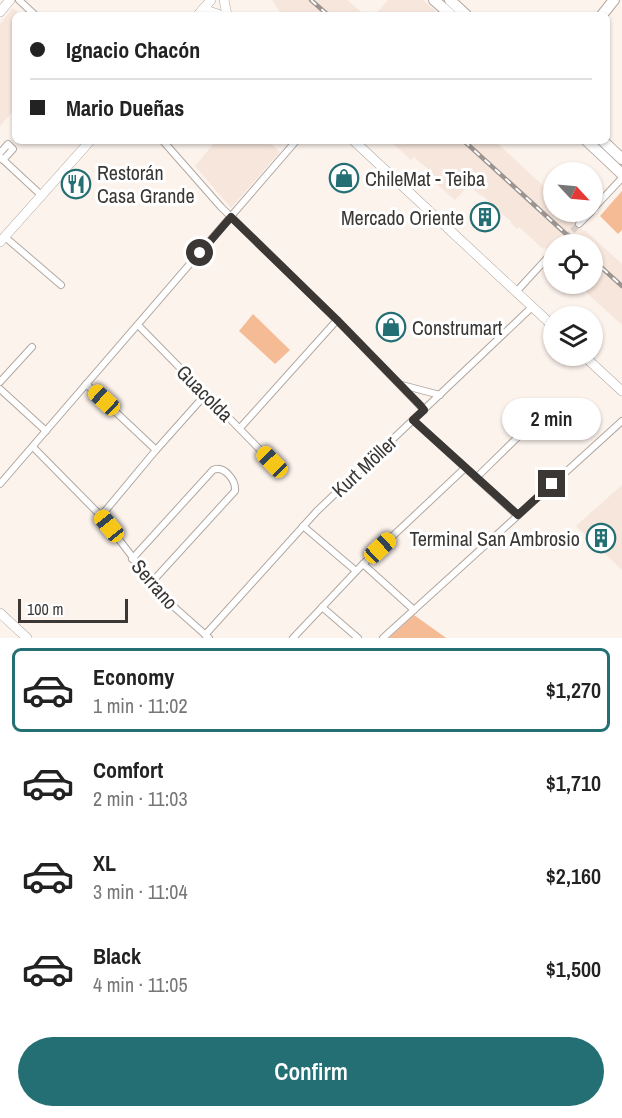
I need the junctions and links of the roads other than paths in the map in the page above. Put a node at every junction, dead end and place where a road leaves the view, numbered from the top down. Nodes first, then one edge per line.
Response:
1 (10, 0) edge
2 (19, 0) edge
3 (211, 0) edge
4 (434, 0) edge
5 (450, 0) edge
6 (614, 0) edge
7 (0, 12) edge
8 (32, 12) edge
9 (201, 12) edge
10 (448, 12) edge
11 (463, 12) edge
12 (604, 12) edge
13 (87, 144) edge
14 (166, 144) edge
15 (293, 144) edge
16 (357, 144) edge
17 (590, 144) edge
18 (606, 144) edge
19 (1, 157) edge
20 (622, 159) edge
21 (622, 176) edge
22 (41, 195) junction
23 (603, 198) edge
24 (231, 217) junction
25 (2, 240) edge
26 (543, 263) edge
27 (61, 285) dead end
28 (516, 292) junction
29 (532, 307) junction
30 (543, 317) edge
31 (337, 320) junction
32 (138, 325) junction
33 (32, 347) dead end
34 (595, 366) edge
35 (0, 382) edge
36 (86, 384) junction
37 (399, 384) junction
38 (0, 389) edge
39 (622, 391) edge
40 (206, 394) junction
41 (440, 395) junction
42 (424, 410) junction
43 (413, 420) junction
44 (622, 421) edge
45 (530, 425) dead end
46 (240, 428) junction
47 (46, 431) junction
48 (33, 447) junction
49 (156, 450) junction
50 (272, 462) dead end
51 (465, 468) junction
52 (476, 478) junction
53 (0, 484) edge
54 (518, 515) junction
55 (101, 516) junction
56 (303, 526) junction
57 (132, 559) junction
58 (363, 564) junction
59 (356, 571) junction
60 (151, 583) junction
61 (322, 607) junction
62 (414, 610) junction
63 (0, 613) edge
64 (207, 636) edge
65 (27, 638) edge
66 (293, 638) edge
67 (358, 638) edge
68 (383, 638) edge

1 - 7 main road
2 - 8 street
3 - 9 main road
4 - 10 main road
5 - 11 main road
6 - 12 main road
13 - 22 main road
14 - 24 street
15 - 24 street
16 - 28 main road
17 - 21 main road
18 - 20 main road
19 - 22 street
21 - 23 street
22 - 25 main road
24 - 31 street
24 - 32 street
25 - 27 street
26 - 28 street
28 - 29 main road
29 - 30 main road
29 - 41 street, Kurt Möller
31 - 37 street
31 - 46 street
32 - 36 street
32 - 40 street, Guacolda
33 - 35 street
34 - 39 main road
36 - 47 street
36 - 49 street
37 - 41 street
37 - 42 street
38 - 47 street
40 - 46 street, Guacolda
40 - 49 street
41 - 42 street, Kurt Möller
42 - 43 street, Kurt Möller
43 - 51 street
43 - 56 street, Kurt Möller
44 - 54 street
45 - 52 street
46 - 50 street, Guacolda
47 - 48 street
48 - 53 street
48 - 55 street, Serrano
49 - 55 street
51 - 52 street
51 - 58 street
52 - 54 street
54 - 62 street
55 - 57 street, Serrano
56 - 59 street
56 - 64 street, Kurt Möller
57 - 60 street, Serrano
57 - 60 street
58 - 59 street
58 - 62 street
59 - 61 street
60 - 64 street, Serrano
61 - 66 street
61 - 67 street
62 - 68 street
63 - 65 main road

